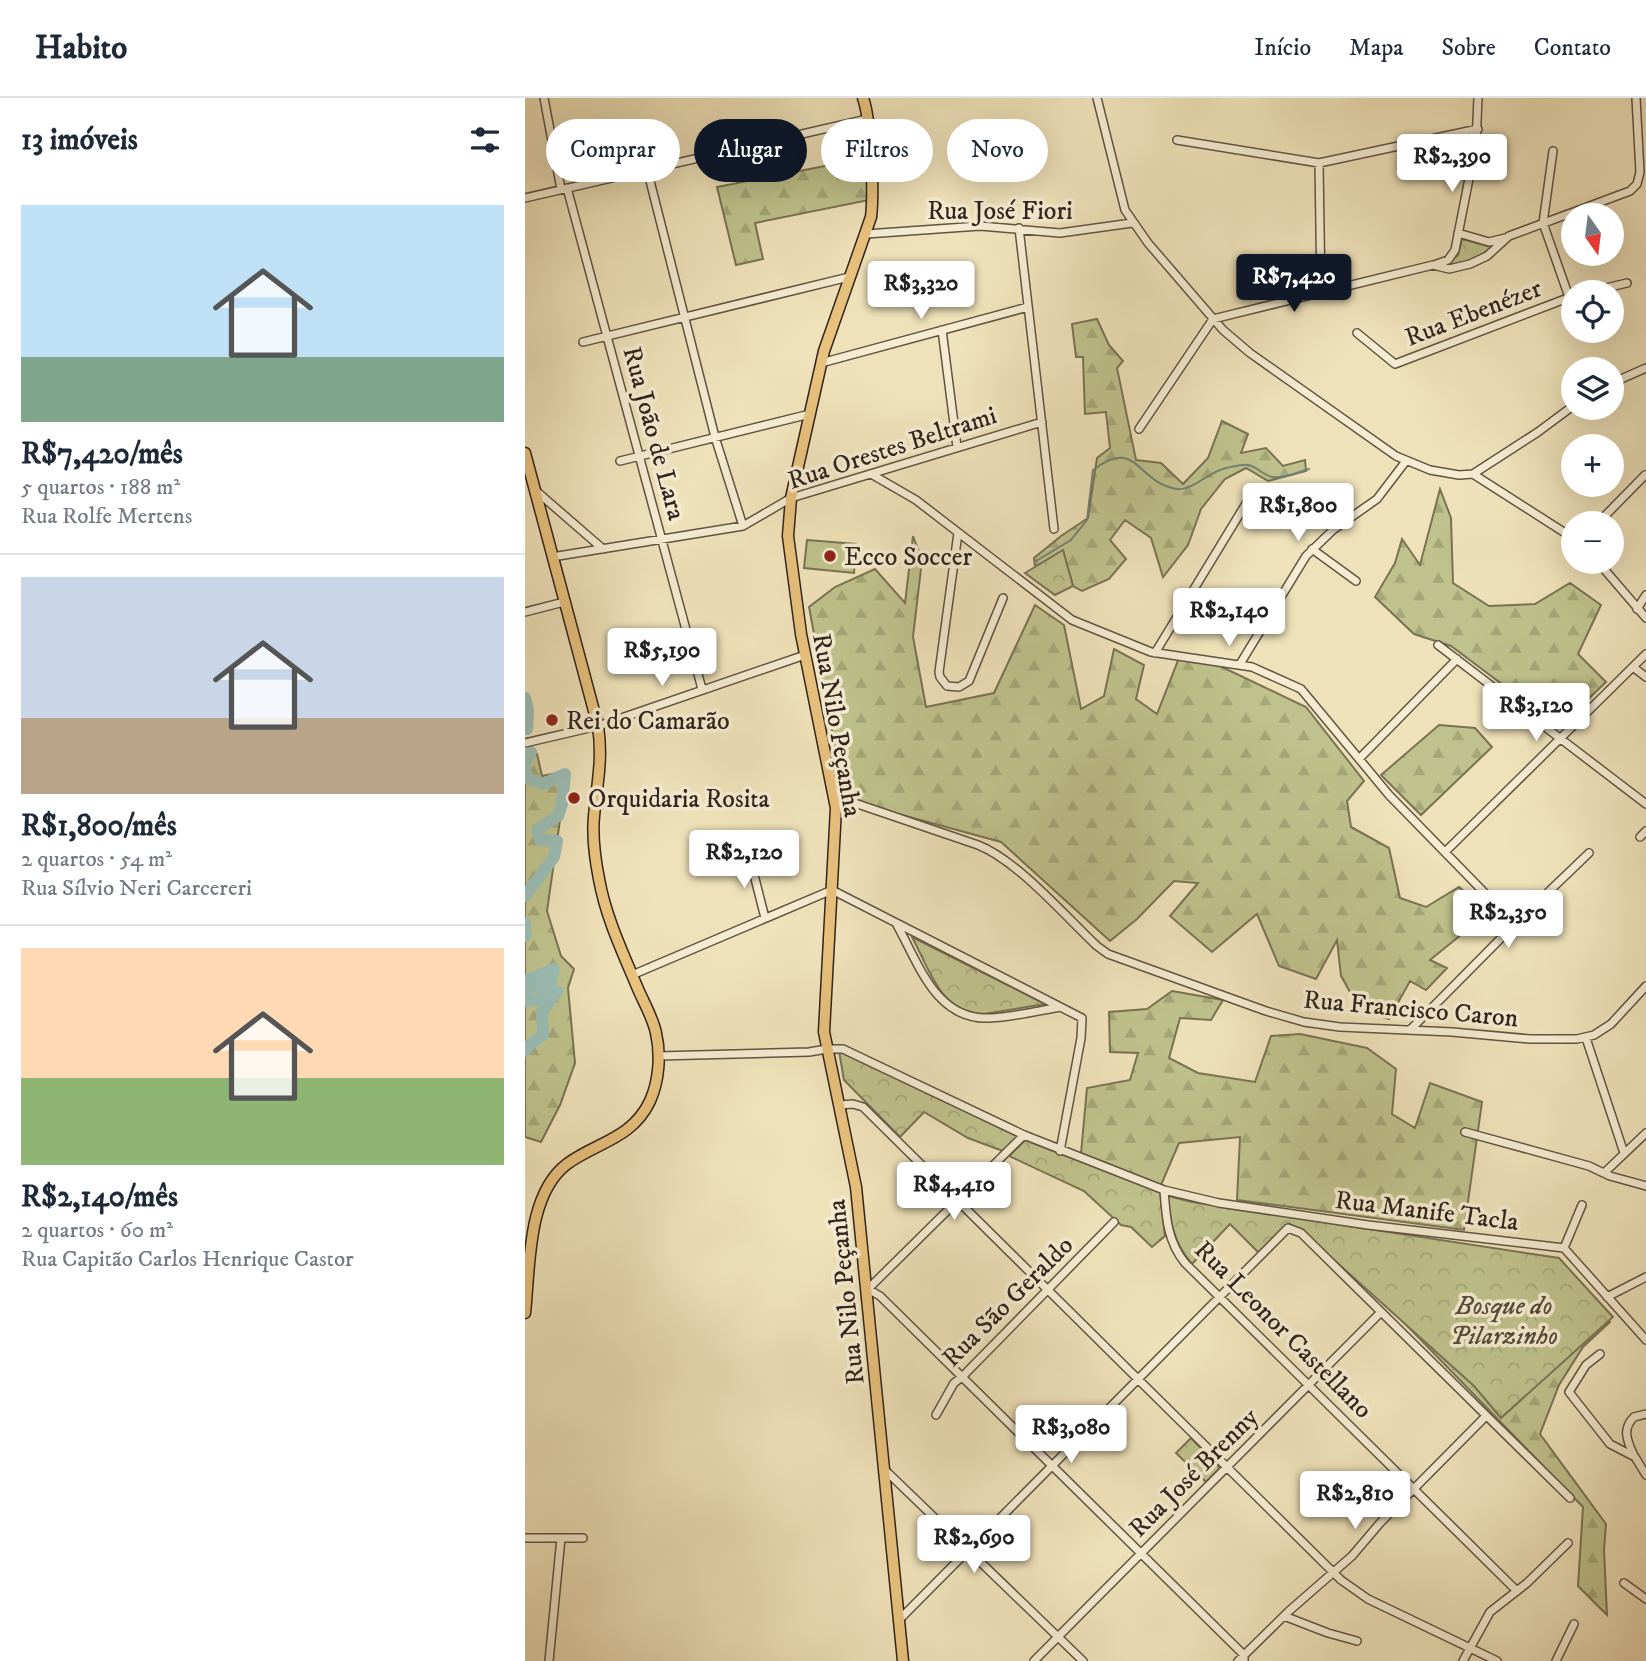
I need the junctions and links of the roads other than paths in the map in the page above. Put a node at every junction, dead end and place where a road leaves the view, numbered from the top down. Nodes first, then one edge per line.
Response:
1 (544, 98) edge
2 (863, 98) edge
3 (1097, 98) edge
4 (1478, 98) edge
5 (1636, 98) edge
6 (867, 118) junction
7 (1478, 129) junction
8 (1177, 139) dead end
9 (1553, 151) dead end
10 (680, 161) edge
11 (1319, 163) junction
12 (593, 182) edge
13 (650, 182) edge
14 (564, 189) junction
15 (525, 198) edge
16 (1132, 223) junction
17 (1543, 223) junction
18 (1019, 228) junction
19 (1458, 233) junction
20 (866, 234) junction
21 (1509, 236) junction
22 (1433, 265) junction
23 (849, 277) junction
24 (1565, 280) edge
25 (1627, 283) dead end
26 (1624, 284) edge
27 (1321, 293) junction
28 (1561, 301) edge
29 (1028, 307) junction
30 (685, 317) junction
31 (1213, 319) junction
32 (942, 330) junction
33 (1357, 332) dead end
34 (607, 336) junction
35 (583, 342) dead end
36 (821, 363) junction
37 (1646, 368) edge
38 (1624, 379) edge
39 (810, 414) junction
40 (1561, 415) edge
41 (1042, 422) junction
42 (1139, 429) dead end
43 (715, 438) junction
44 (957, 447) junction
45 (525, 453) edge
46 (639, 456) junction
47 (620, 461) dead end
48 (1406, 461) junction
49 (870, 474) junction
50 (1473, 474) junction
51 (1645, 475) edge
52 (531, 484) edge
53 (1250, 497) dead end
54 (791, 498) junction
55 (1610, 511) edge
56 (743, 526) junction
57 (1054, 529) dead end
58 (1561, 530) edge
59 (958, 533) junction
60 (662, 540) junction
61 (603, 549) junction
62 (1312, 549) junction
63 (552, 557) junction
64 (1608, 574) edge
65 (1356, 581) dead end
66 (1646, 595) edge
67 (1003, 598) dead end
68 (564, 602) junction
69 (1637, 609) junction
70 (525, 612) edge
71 (1646, 618) edge
72 (1438, 645) dead end
73 (1155, 653) junction
74 (1646, 654) edge
75 (805, 655) junction
76 (1457, 659) junction
77 (1240, 664) junction
78 (1633, 667) junction
79 (1646, 677) edge
80 (702, 689) junction
81 (598, 726) junction
82 (1561, 739) junction
83 (525, 743) edge
84 (1359, 759) junction
85 (834, 796) junction
86 (1646, 804) edge
87 (1445, 852) junction
88 (1589, 853) dead end
89 (749, 855) dead end
90 (832, 890) junction
91 (765, 918) junction
92 (896, 923) junction
93 (1515, 923) junction
94 (632, 975) junction
95 (1646, 986) edge
96 (1060, 1007) junction
97 (1410, 1030) junction
98 (1586, 1038) junction
99 (827, 1048) junction
100 (659, 1056) junction
101 (840, 1105) junction
102 (1465, 1132) dead end
103 (1646, 1133) edge
104 (1024, 1136) junction
105 (1060, 1151) junction
106 (1624, 1153) junction
107 (1604, 1173) junction
108 (1646, 1186) edge
109 (1164, 1189) junction
110 (957, 1200) junction
111 (1582, 1205) dead end
112 (1114, 1222) dead end
113 (1564, 1248) junction
114 (1646, 1277) edge
115 (868, 1289) junction
116 (1048, 1290) junction
117 (1220, 1297) junction
118 (1607, 1297) junction
119 (1381, 1312) junction
120 (525, 1313) edge
121 (1646, 1340) edge
122 (1600, 1354) dead end
123 (962, 1377) junction
124 (1138, 1379) junction
125 (1309, 1385) junction
126 (1646, 1414) edge
127 (936, 1415) dead end
128 (1486, 1416) junction
129 (1635, 1457) junction
130 (1052, 1465) junction
131 (1227, 1467) junction
132 (884, 1469) junction
133 (1646, 1475) edge
134 (1414, 1489) junction
135 (1570, 1498) dead end
136 (525, 1538) edge
137 (561, 1538) junction
138 (583, 1538) dead end
139 (1568, 1543) dead end
140 (968, 1550) junction
141 (1141, 1553) junction
142 (1334, 1573) junction
143 (1624, 1583) dead end
144 (1517, 1591) junction
145 (1646, 1599) edge
146 (1284, 1616) junction
147 (899, 1620) junction
148 (1574, 1624) dead end
149 (1058, 1637) junction
150 (1357, 1641) dead end
151 (1469, 1649) junction
152 (1242, 1659) edge
153 (900, 1660) edge
154 (549, 1661) edge
155 (1034, 1661) edge
156 (1083, 1661) edge
157 (1463, 1661) edge
158 (1497, 1661) edge
159 (1556, 1661) edge

1 - 14 street, Rua João de Lara
2 - 6 main road, Rua Nilo Peçanha
3 - 16 street
4 - 7 street
5 - 17 street
6 - 10 street
6 - 20 main road, Rua Nilo Peçanha
7 - 11 street
7 - 19 street
8 - 11 street
9 - 17 street
11 - 27 street
12 - 14 street
13 - 30 street
14 - 15 street
14 - 34 street, Rua João de Lara
16 - 18 street, Rua José Fiori
16 - 31 street
17 - 21 street
17 - 24 street
18 - 20 street, Rua José Fiori
18 - 29 street
19 - 21 street
19 - 22 street
20 - 23 main road, Rua Nilo Peçanha
21 - 22 street
22 - 27 street
23 - 30 street
23 - 36 main road, Rua Nilo Peçanha
25 - 26 street
27 - 31 street
28 - 33 street, Rua Ebenézer
29 - 32 street
29 - 41 street
30 - 34 street
30 - 43 street
31 - 42 street
31 - 48 street
32 - 36 street
32 - 44 street
34 - 35 street
34 - 46 street, Rua João de Lara
36 - 39 main road, Rua Nilo Peçanha
37 - 38 street
39 - 43 street
39 - 54 main road, Rua Nilo Peçanha
40 - 50 street
41 - 44 street, Rua Orestes Beltrami
41 - 57 street
43 - 46 street
43 - 56 street
44 - 49 street, Rua Orestes Beltrami
45 - 52 main road
46 - 47 street
46 - 60 street, Rua João de Lara
48 - 50 street
48 - 62 street
49 - 54 street, Rua Orestes Beltrami
49 - 59 street
50 - 58 street
51 - 55 street
52 - 61 street
52 - 63 main road
53 - 73 street
54 - 56 street, Rua Orestes Beltrami
54 - 75 main road, Rua Nilo Peçanha
56 - 60 street, Rua Orestes Beltrami
59 - 67 street
59 - 73 street
60 - 61 street, Rua Orestes Beltrami
60 - 80 street, Rua João de Lara
61 - 63 street, Rua Orestes Beltrami
62 - 65 street
62 - 77 street
63 - 68 main road
64 - 69 street
66 - 69 street
68 - 70 street
68 - 81 main road
69 - 71 street
72 - 76 street
73 - 77 street
74 - 78 street
75 - 80 street
75 - 85 main road, Rua Nilo Peçanha
76 - 82 street
76 - 84 street
77 - 84 street
78 - 79 street
78 - 82 street
80 - 81 street
81 - 83 street
81 - 94 main road
82 - 86 street
82 - 87 street
84 - 87 street
85 - 90 main road, Rua Nilo Peçanha
85 - 97 street, Rua Francisco Caron
87 - 93 street
88 - 93 street
89 - 91 street
90 - 91 street
90 - 92 street
90 - 99 main road, Rua Nilo Peçanha
91 - 94 street
92 - 96 street
92 - 96 street
93 - 97 street
94 - 100 main road
95 - 98 street, Rua Francisco Caron
96 - 105 street
97 - 98 street, Rua Francisco Caron
98 - 106 street
99 - 100 street
99 - 101 main road, Rua Nilo Peçanha
99 - 104 street
100 - 120 main road
101 - 110 street
101 - 115 main road, Rua Nilo Peçanha
102 - 107 street
103 - 106 street
104 - 105 street
104 - 110 street
105 - 109 street
106 - 107 street
107 - 108 street
109 - 113 street, Rua Manife Tacla
109 - 117 street, Rua Leonor Castellano
110 - 115 street
110 - 116 street
111 - 113 street
112 - 116 street, Rua São Geraldo
113 - 118 street
114 - 118 street
115 - 123 street
115 - 132 main road, Rua Nilo Peçanha
116 - 123 street, Rua São Geraldo
116 - 124 street
117 - 119 street
117 - 124 street
117 - 125 street, Rua Leonor Castellano
118 - 121 street
119 - 125 street, Rua José Brenny
119 - 128 street
122 - 129 street
123 - 127 street, Rua São Geraldo
123 - 130 street
124 - 130 street
124 - 131 street
125 - 131 street, Rua José Brenny
125 - 134 street, Rua Leonor Castellano
126 - 129 street
128 - 134 street
128 - 135 street
129 - 133 street
130 - 140 street
130 - 141 street
131 - 141 street, Rua José Brenny
131 - 142 street
132 - 140 street
132 - 147 main road, Rua Nilo Peçanha
134 - 142 street
134 - 144 street, Rua Leonor Castellano
136 - 137 street
137 - 138 street
137 - 154 street
139 - 144 street
140 - 147 street
140 - 149 street
141 - 149 street, Rua José Brenny
141 - 152 street
142 - 146 street
142 - 151 street
143 - 145 street
144 - 151 street
146 - 150 street
146 - 152 street
147 - 153 main road, Rua Nilo Peçanha
148 - 159 street
149 - 155 street, Rua José Brenny
149 - 156 street
151 - 157 street
151 - 158 street

